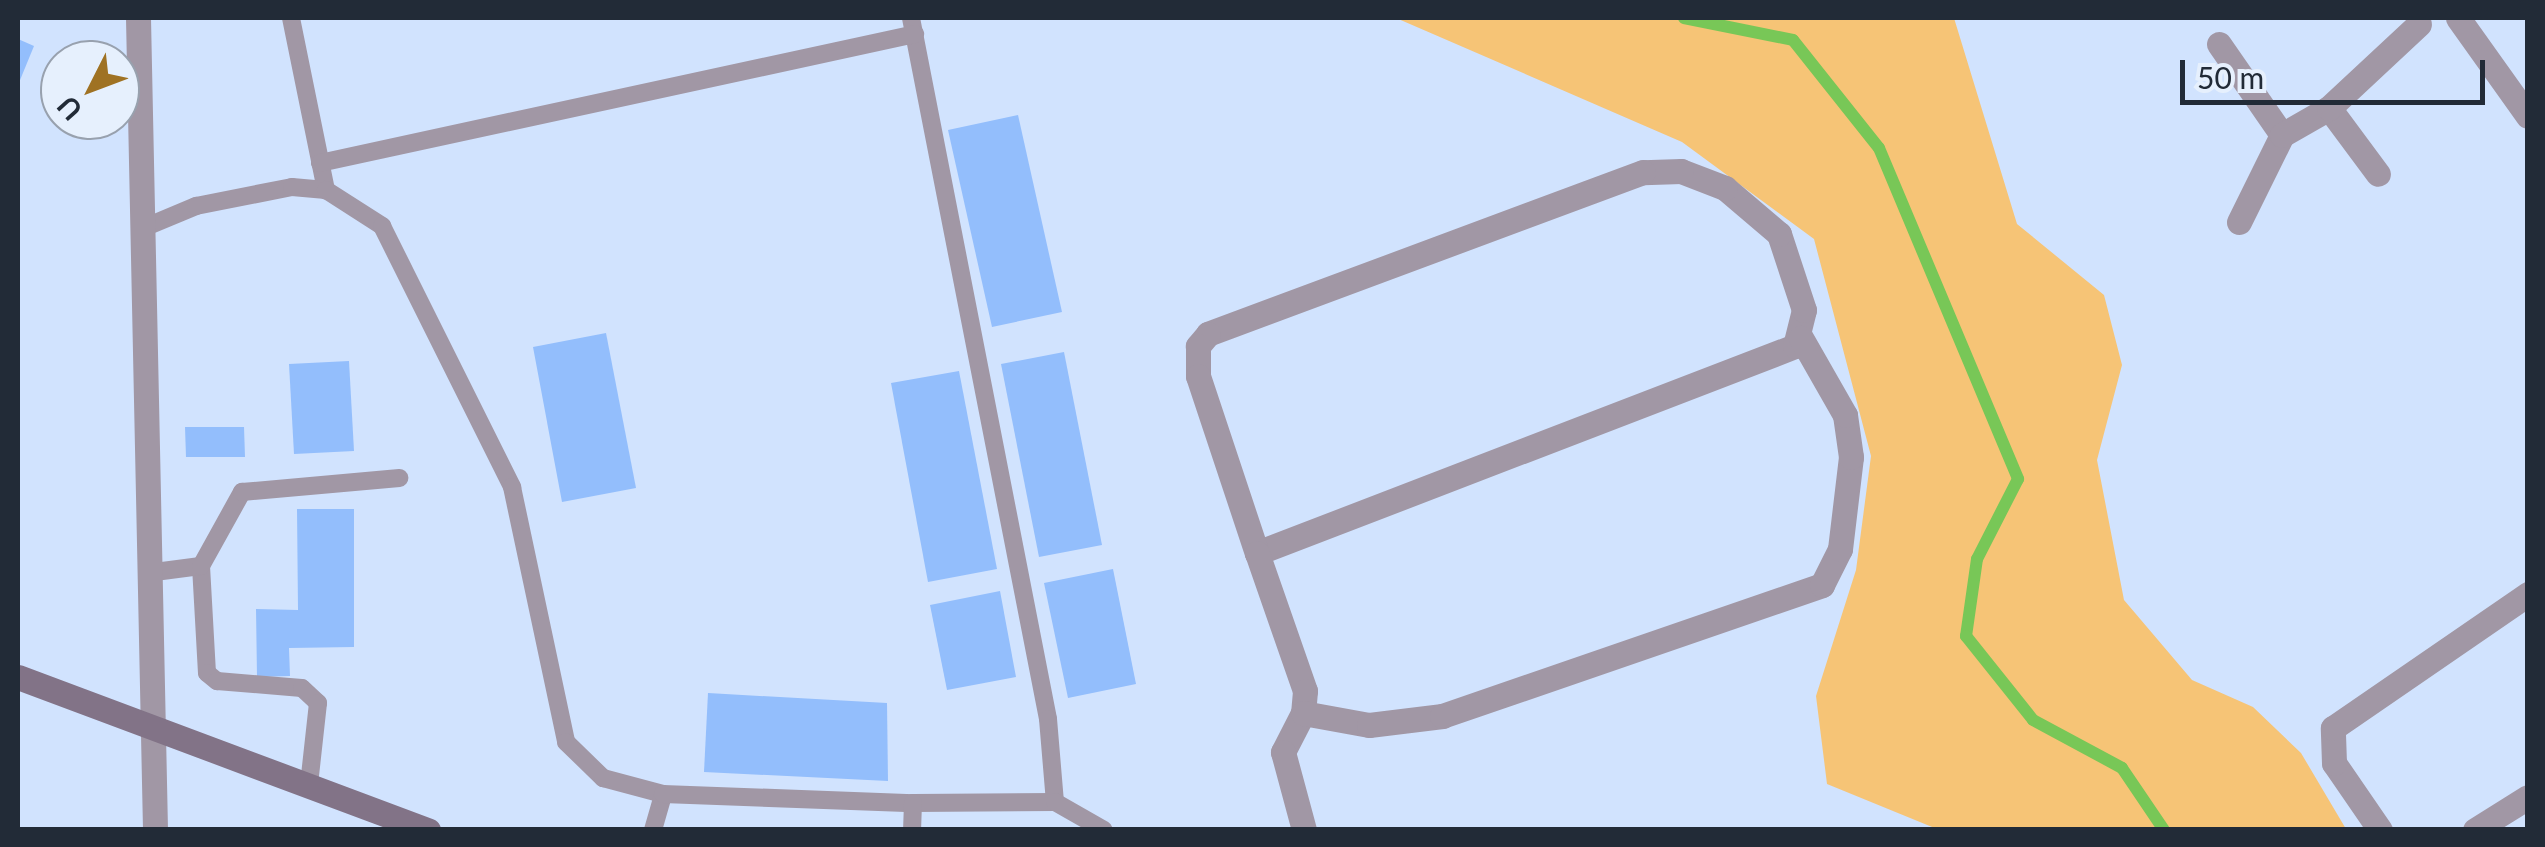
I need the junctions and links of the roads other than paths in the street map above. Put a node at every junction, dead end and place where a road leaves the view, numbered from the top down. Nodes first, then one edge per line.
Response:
1 (138, 18) edge
2 (290, 18) edge
3 (2458, 18) edge
4 (2419, 20) edge
5 (913, 26) edge
6 (2219, 44) dead end
7 (2330, 108) junction
8 (2528, 116) edge
9 (2282, 135) junction
10 (320, 163) junction
11 (2378, 174) dead end
12 (326, 190) junction
13 (2239, 222) dead end
14 (141, 228) junction
15 (1801, 338) junction
16 (399, 478) dead end
17 (1257, 552) junction
18 (201, 566) junction
19 (147, 574) junction
20 (2528, 594) edge
21 (18, 677) edge
22 (1304, 712) junction
23 (157, 730) junction
24 (309, 786) junction
25 (663, 794) junction
26 (2528, 797) edge
27 (1056, 802) junction
28 (912, 803) junction
29 (155, 830) edge
30 (428, 830) edge
31 (653, 830) edge
32 (912, 830) edge
33 (1104, 830) edge
34 (1304, 830) edge
35 (2380, 830) edge
36 (2475, 830) edge

1 - 14 street
2 - 10 lane
3 - 8 street
4 - 7 street
5 - 10 lane
5 - 27 lane
6 - 9 street
7 - 9 street
7 - 11 street
9 - 13 street
10 - 12 lane
12 - 14 lane
12 - 25 lane
14 - 19 street
15 - 17 street
15 - 17 street
15 - 22 street
16 - 18 lane
17 - 22 street
18 - 19 lane
18 - 24 lane
19 - 23 street
20 - 35 street
21 - 23 street
22 - 34 street
23 - 24 street
23 - 29 street
24 - 30 street
25 - 28 lane
25 - 31 lane
26 - 36 street
27 - 28 lane
27 - 33 lane
28 - 32 lane

